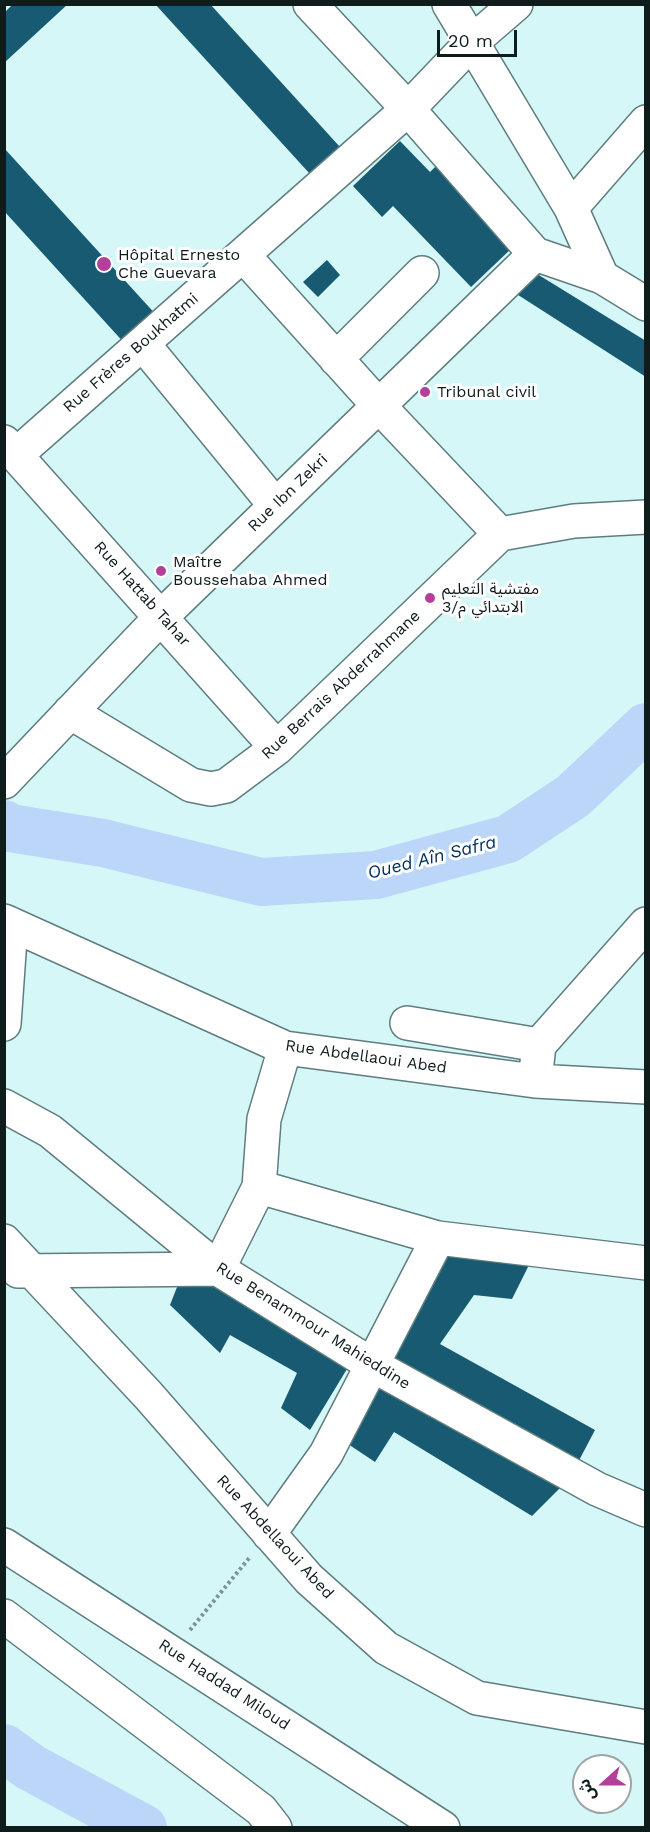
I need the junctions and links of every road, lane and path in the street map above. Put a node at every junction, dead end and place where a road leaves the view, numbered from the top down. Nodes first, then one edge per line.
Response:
1 (310, 4) edge
2 (449, 4) edge
3 (516, 4) edge
4 (472, 42) junction
5 (408, 109) junction
6 (645, 122) edge
7 (571, 208) junction
8 (535, 254) junction
9 (243, 255) junction
10 (422, 273) dead end
11 (602, 277) junction
12 (645, 304) edge
13 (142, 344) junction
14 (336, 359) junction
15 (378, 405) junction
16 (10, 448) edge
17 (275, 505) junction
18 (645, 517) edge
19 (500, 534) junction
20 (162, 616) junction
21 (70, 712) junction
22 (277, 748) junction
23 (4, 782) edge
24 (8, 922) edge
25 (645, 924) edge
26 (407, 1023) dead end
27 (4, 1024) edge
28 (539, 1045) junction
29 (285, 1048) junction
30 (535, 1081) junction
31 (645, 1087) edge
32 (4, 1106) edge
33 (259, 1187) junction
34 (438, 1238) junction
35 (4, 1242) edge
36 (645, 1263) edge
37 (218, 1269) junction
38 (18, 1271) edge
39 (374, 1366) junction
40 (645, 1510) edge
41 (269, 1534) junction
42 (4, 1545) edge
43 (4, 1616) edge
44 (172, 1651) junction
45 (645, 1727) edge
46 (275, 1827) edge
47 (443, 1827) edge

1 - 5 street
2 - 4 street
3 - 4 street, Rue Frères Boukhatmi
4 - 5 street, Rue Frères Boukhatmi
4 - 7 street
5 - 8 street
5 - 9 street, Rue Frères Boukhatmi
6 - 7 street
7 - 11 street
8 - 11 street
8 - 15 street, Rue Ibn Zekri
9 - 13 street, Rue Frères Boukhatmi
9 - 14 street
10 - 14 street
11 - 12 street
13 - 16 street, Rue Frères Boukhatmi
13 - 17 street
14 - 15 street
15 - 17 street, Rue Ibn Zekri
15 - 19 street
16 - 20 street, Rue Hattab Tahar
17 - 20 street, Rue Ibn Zekri
18 - 19 street
19 - 22 street, Rue Berrais Abderrahmane
20 - 21 street, Rue Ibn Zekri
20 - 22 street, Rue Hattab Tahar
21 - 22 street, Rue Berrais Abderrahmane
21 - 23 street, Rue Ibn Zekri
24 - 27 street
24 - 29 street, Rue Abdellaoui Abed
25 - 28 street
26 - 28 street
28 - 30 street
29 - 30 street, Rue Abdellaoui Abed
29 - 33 street
30 - 31 street, Rue Abdellaoui Abed
32 - 37 street, Rue Benammour Mahieddine
33 - 34 street
33 - 37 street
34 - 36 street
34 - 39 street
35 - 38 street, Rue Abdellaoui Abed
37 - 38 street
37 - 39 street, Rue Benammour Mahieddine
38 - 41 street, Rue Abdellaoui Abed
39 - 40 street, Rue Benammour Mahieddine
39 - 41 street
41 - 44 path
41 - 45 street, Rue Abdellaoui Abed
42 - 44 street, Rue Haddad Miloud
43 - 46 street
44 - 47 street, Rue Haddad Miloud

